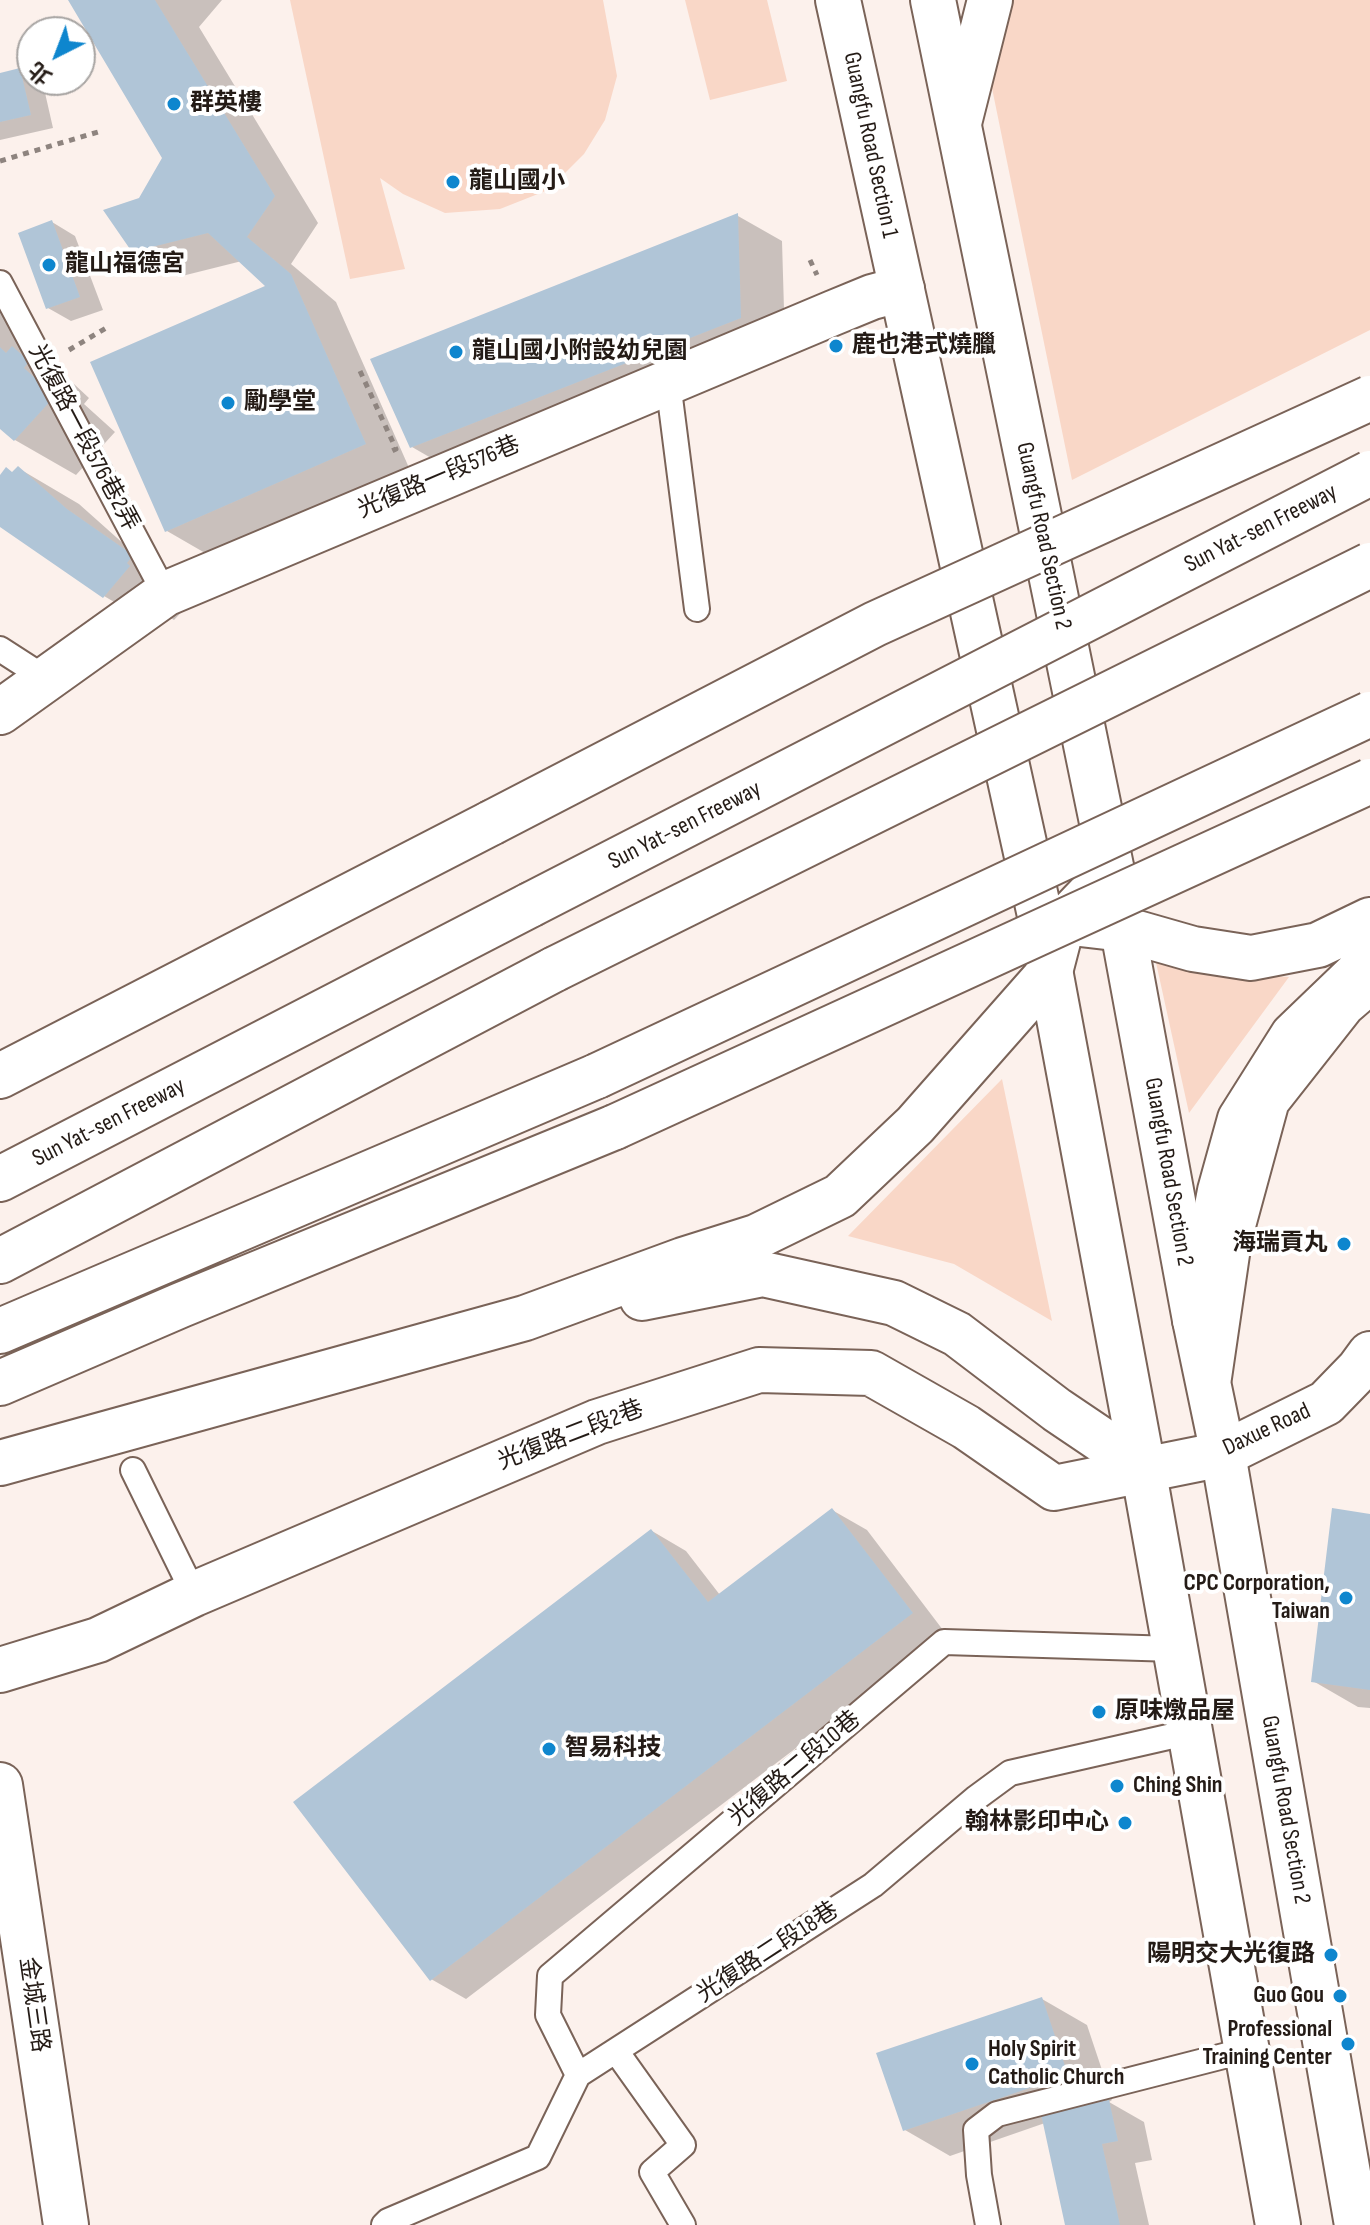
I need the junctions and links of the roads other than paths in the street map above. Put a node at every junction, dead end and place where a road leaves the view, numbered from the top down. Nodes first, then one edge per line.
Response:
1 (838, 0) edge
2 (933, 0) edge
3 (990, 0) edge
4 (959, 123) junction
5 (0, 283) edge
6 (902, 289) junction
7 (668, 382) junction
8 (1370, 398) edge
9 (1370, 473) edge
10 (1370, 565) edge
11 (165, 594) junction
12 (697, 609) dead end
13 (0, 649) edge
14 (45, 678) junction
15 (0, 712) edge
16 (1370, 714) edge
17 (1370, 781) edge
18 (1112, 871) junction
19 (1051, 916) junction
20 (1370, 920) edge
21 (1123, 929) junction
22 (1370, 961) edge
23 (1050, 972) junction
24 (1370, 994) edge
25 (0, 1076) edge
26 (0, 1179) edge
27 (0, 1261) edge
28 (525, 1318) junction
29 (1195, 1320) junction
30 (0, 1331) edge
31 (1370, 1354) edge
32 (0, 1383) edge
33 (1214, 1410) junction
34 (1223, 1454) junction
35 (0, 1463) edge
36 (1143, 1468) junction
37 (133, 1470) dead end
38 (194, 1594) junction
39 (1175, 1649) junction
40 (0, 1670) edge
41 (1190, 1732) junction
42 (0, 1785) edge
43 (1247, 2050) junction
44 (616, 2051) junction
45 (578, 2075) junction
46 (66, 2225) edge
47 (384, 2225) edge
48 (683, 2225) edge
49 (988, 2225) edge
50 (1278, 2225) edge
51 (1357, 2225) edge

1 - 6 main road, Guangfu Road Section 1
2 - 4 main road
3 - 4 main road
4 - 18 main road, Guangfu Road Section 2
5 - 11 lane, 光復路一段576巷2弄
6 - 7 main road, 光復路一段576巷
6 - 19 main road
7 - 11 main road, 光復路一段576巷
7 - 12 lane
8 - 25 main road, bridge
9 - 26 main road, Sun Yat-sen Freeway, bridge
10 - 27 main road, bridge
11 - 14 main road, 光復路一段576巷
13 - 14 lane
14 - 15 main road, 光復路一段576巷
16 - 30 main road, bridge
17 - 32 main road, bridge
18 - 19 main road
18 - 21 main road, Guangfu Road Section 2
19 - 21 main road
19 - 23 main road
20 - 21 main road
21 - 29 main road, Guangfu Road Section 2
22 - 29 main road
23 - 28 main road
23 - 36 main road
24 - 33 lane
28 - 35 main road
28 - 36 main road
29 - 33 main road, Guangfu Road Section 2
31 - 34 main road, Daxue Road
33 - 34 main road, Guangfu Road Section 2
34 - 36 main road, Daxue Road
34 - 51 main road, Guangfu Road Section 2
36 - 38 main road, 光復路二段2巷
36 - 39 main road
37 - 38 lane
38 - 40 main road, 光復路二段2巷
39 - 41 main road
39 - 45 lane, 光復路二段10巷
41 - 43 main road
41 - 44 lane, 光復路二段18巷
42 - 46 main road, 金城三路
43 - 49 lane
43 - 50 main road
44 - 45 lane, 光復路二段18巷
44 - 48 lane
45 - 47 lane

